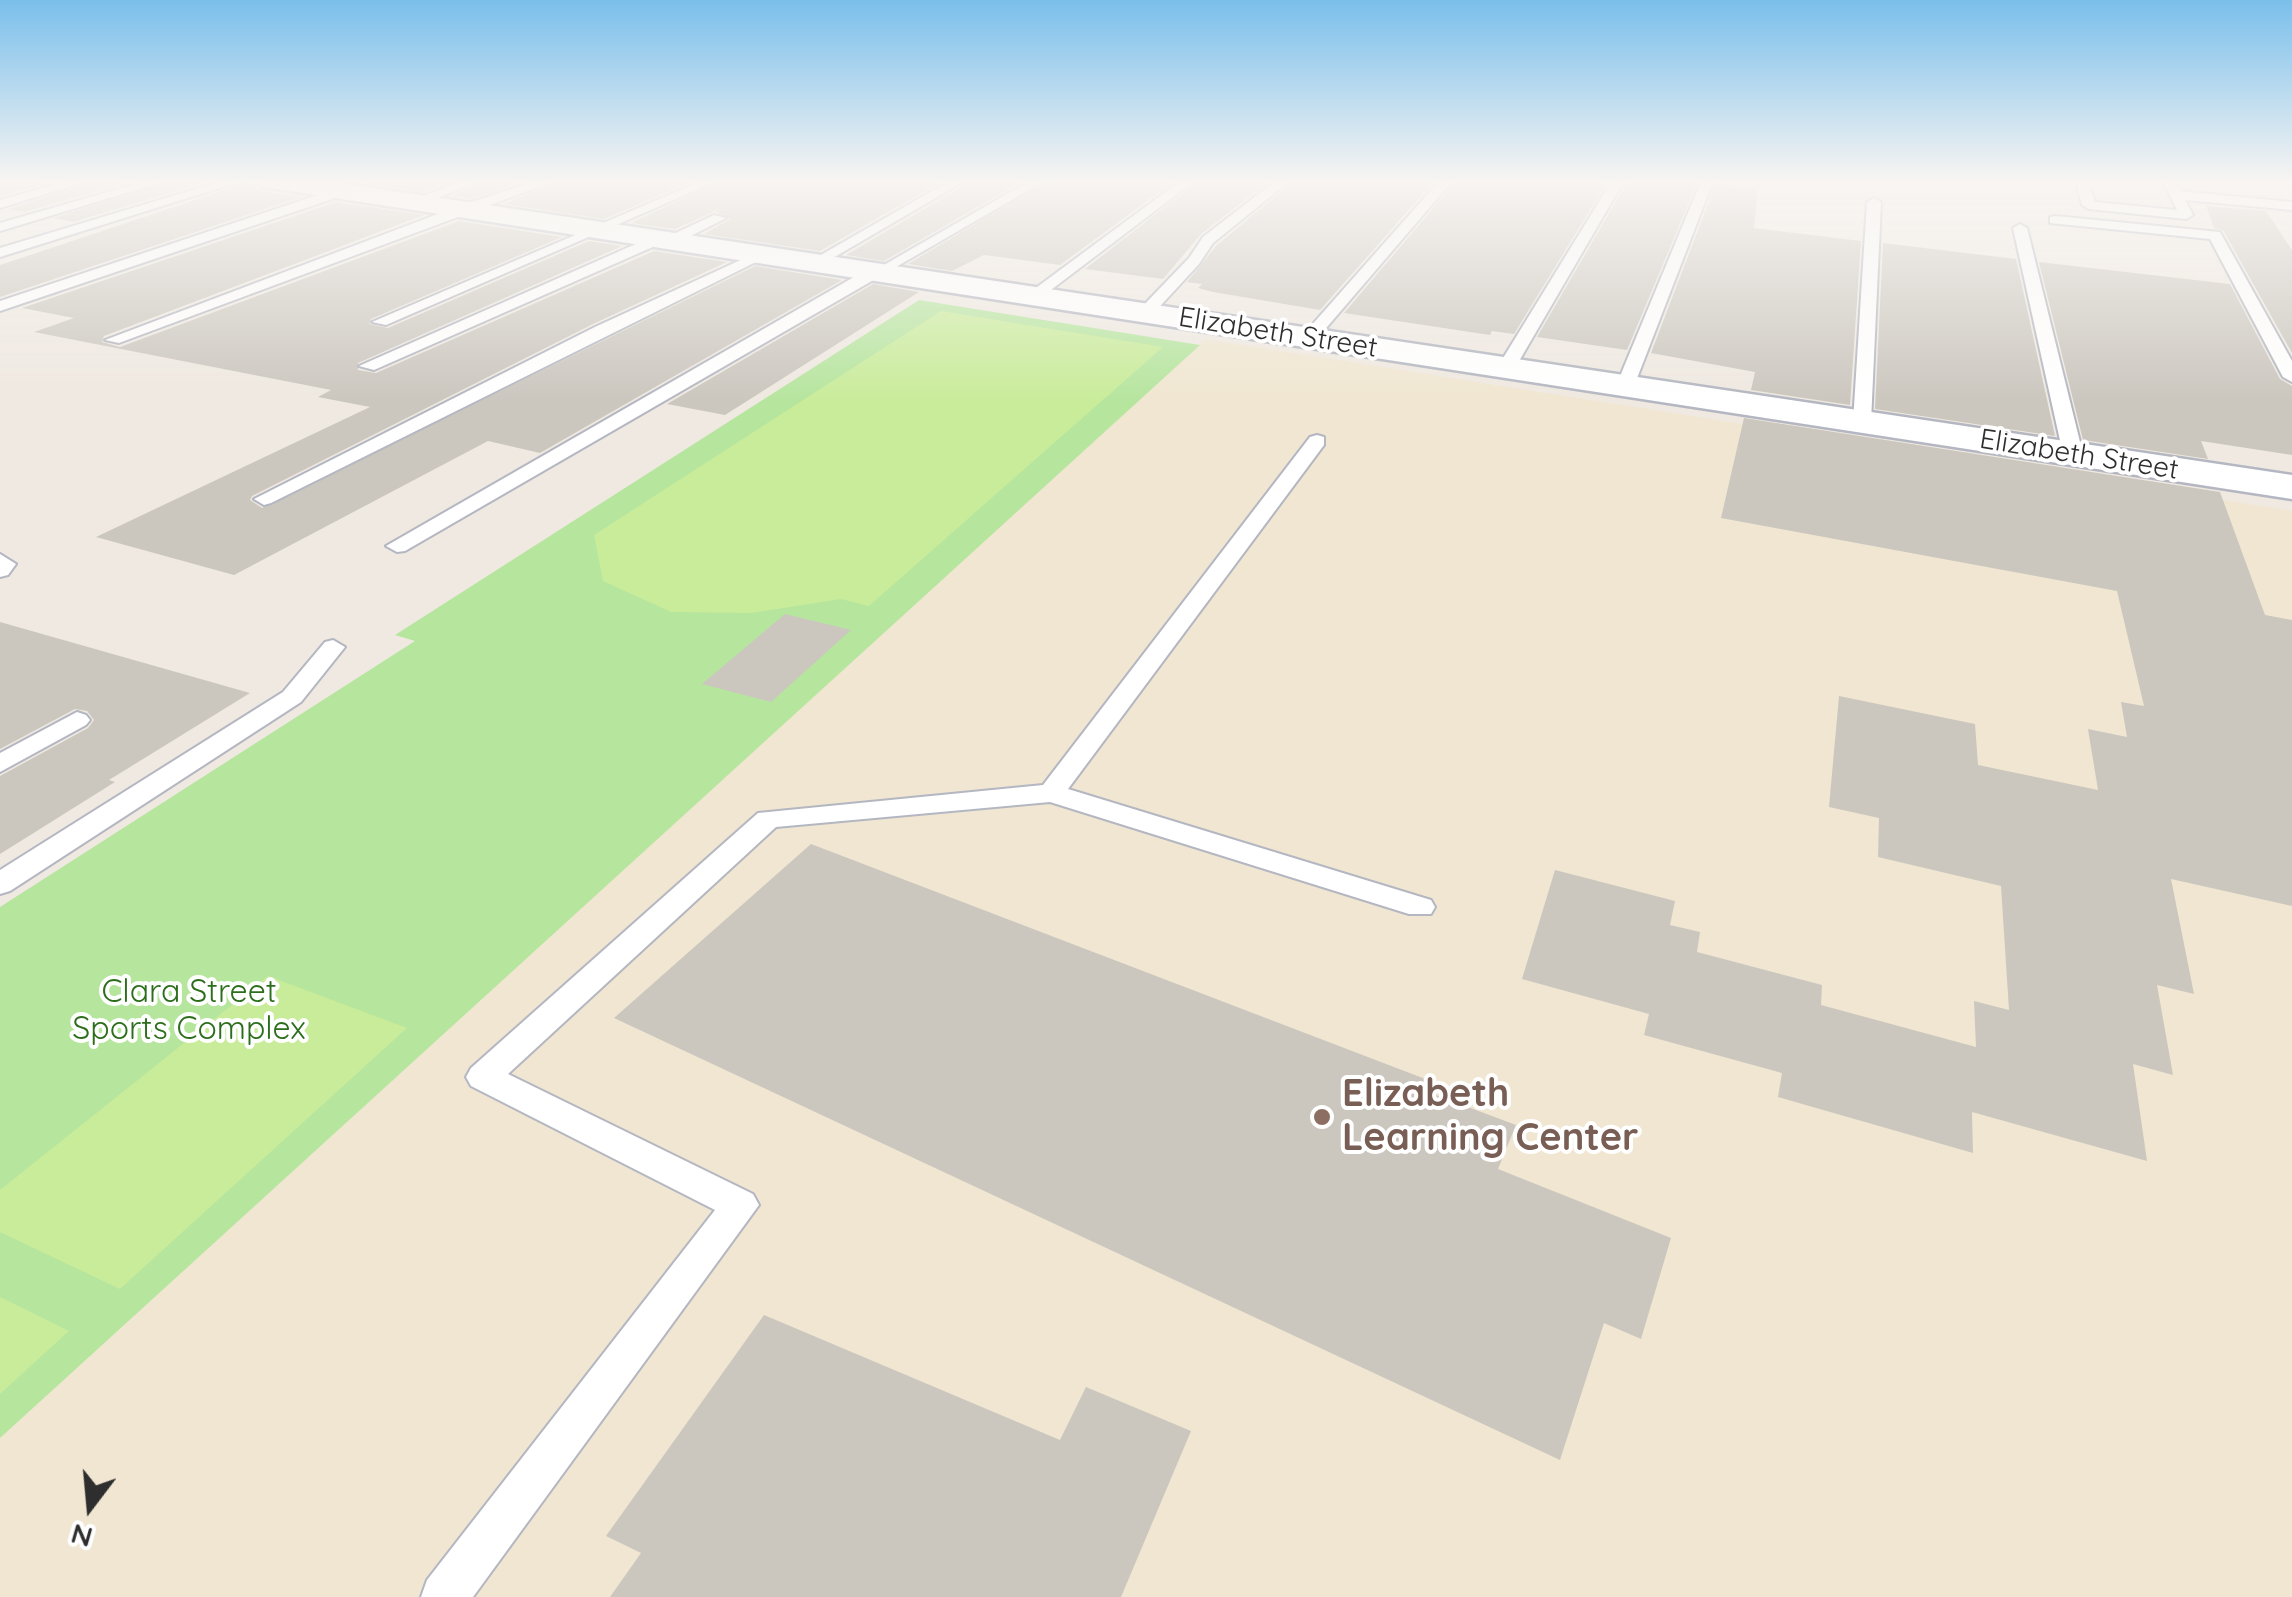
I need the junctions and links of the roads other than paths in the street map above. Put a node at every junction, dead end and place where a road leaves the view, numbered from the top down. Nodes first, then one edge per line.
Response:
1 (156, 254) edge
2 (333, 254) edge
3 (551, 254) edge
4 (632, 254) edge
5 (753, 254) edge
6 (831, 254) edge
7 (909, 254) edge
8 (1091, 254) edge
9 (1196, 254) edge
10 (1383, 254) edge
11 (1574, 254) edge
12 (1678, 254) edge
13 (1871, 254) edge
14 (2026, 254) edge
15 (2225, 254) edge
16 (763, 255) junction
17 (814, 263) junction
18 (876, 272) junction
19 (1034, 296) junction
20 (0, 306) edge
21 (1145, 313) junction
22 (380, 322) dead end
23 (1309, 338) junction
24 (114, 340) dead end
25 (368, 366) dead end
26 (1506, 368) junction
27 (2292, 378) edge
28 (1626, 386) junction
29 (1862, 422) junction
30 (1317, 441) dead end
31 (2073, 454) junction
32 (2292, 487) edge
33 (264, 499) dead end
34 (397, 546) dead end
35 (0, 561) edge
36 (0, 570) edge
37 (334, 647) dead end
38 (77, 720) dead end
39 (0, 764) edge
40 (1052, 792) junction
41 (0, 884) edge
42 (1420, 907) dead end
43 (444, 1597) edge

1 - 20 lane
2 - 24 lane
3 - 22 lane
4 - 25 lane
5 - 16 street, Elizabeth Street
6 - 17 lane
7 - 18 lane
8 - 19 lane
9 - 21 lane
10 - 23 lane
11 - 26 lane
12 - 28 lane
13 - 29 lane
14 - 31 lane
15 - 27 lane
16 - 17 street, Elizabeth Street
16 - 33 lane
17 - 18 street, Elizabeth Street
18 - 19 street, Elizabeth Street
18 - 34 lane
19 - 21 street, Elizabeth Street
21 - 23 street, Elizabeth Street
23 - 26 street, Elizabeth Street
26 - 28 street, Elizabeth Street
28 - 29 street, Elizabeth Street
29 - 31 street, Elizabeth Street
30 - 40 lane
31 - 32 street, Elizabeth Street
35 - 36 lane
37 - 41 lane
38 - 39 lane
40 - 42 lane
40 - 43 lane

